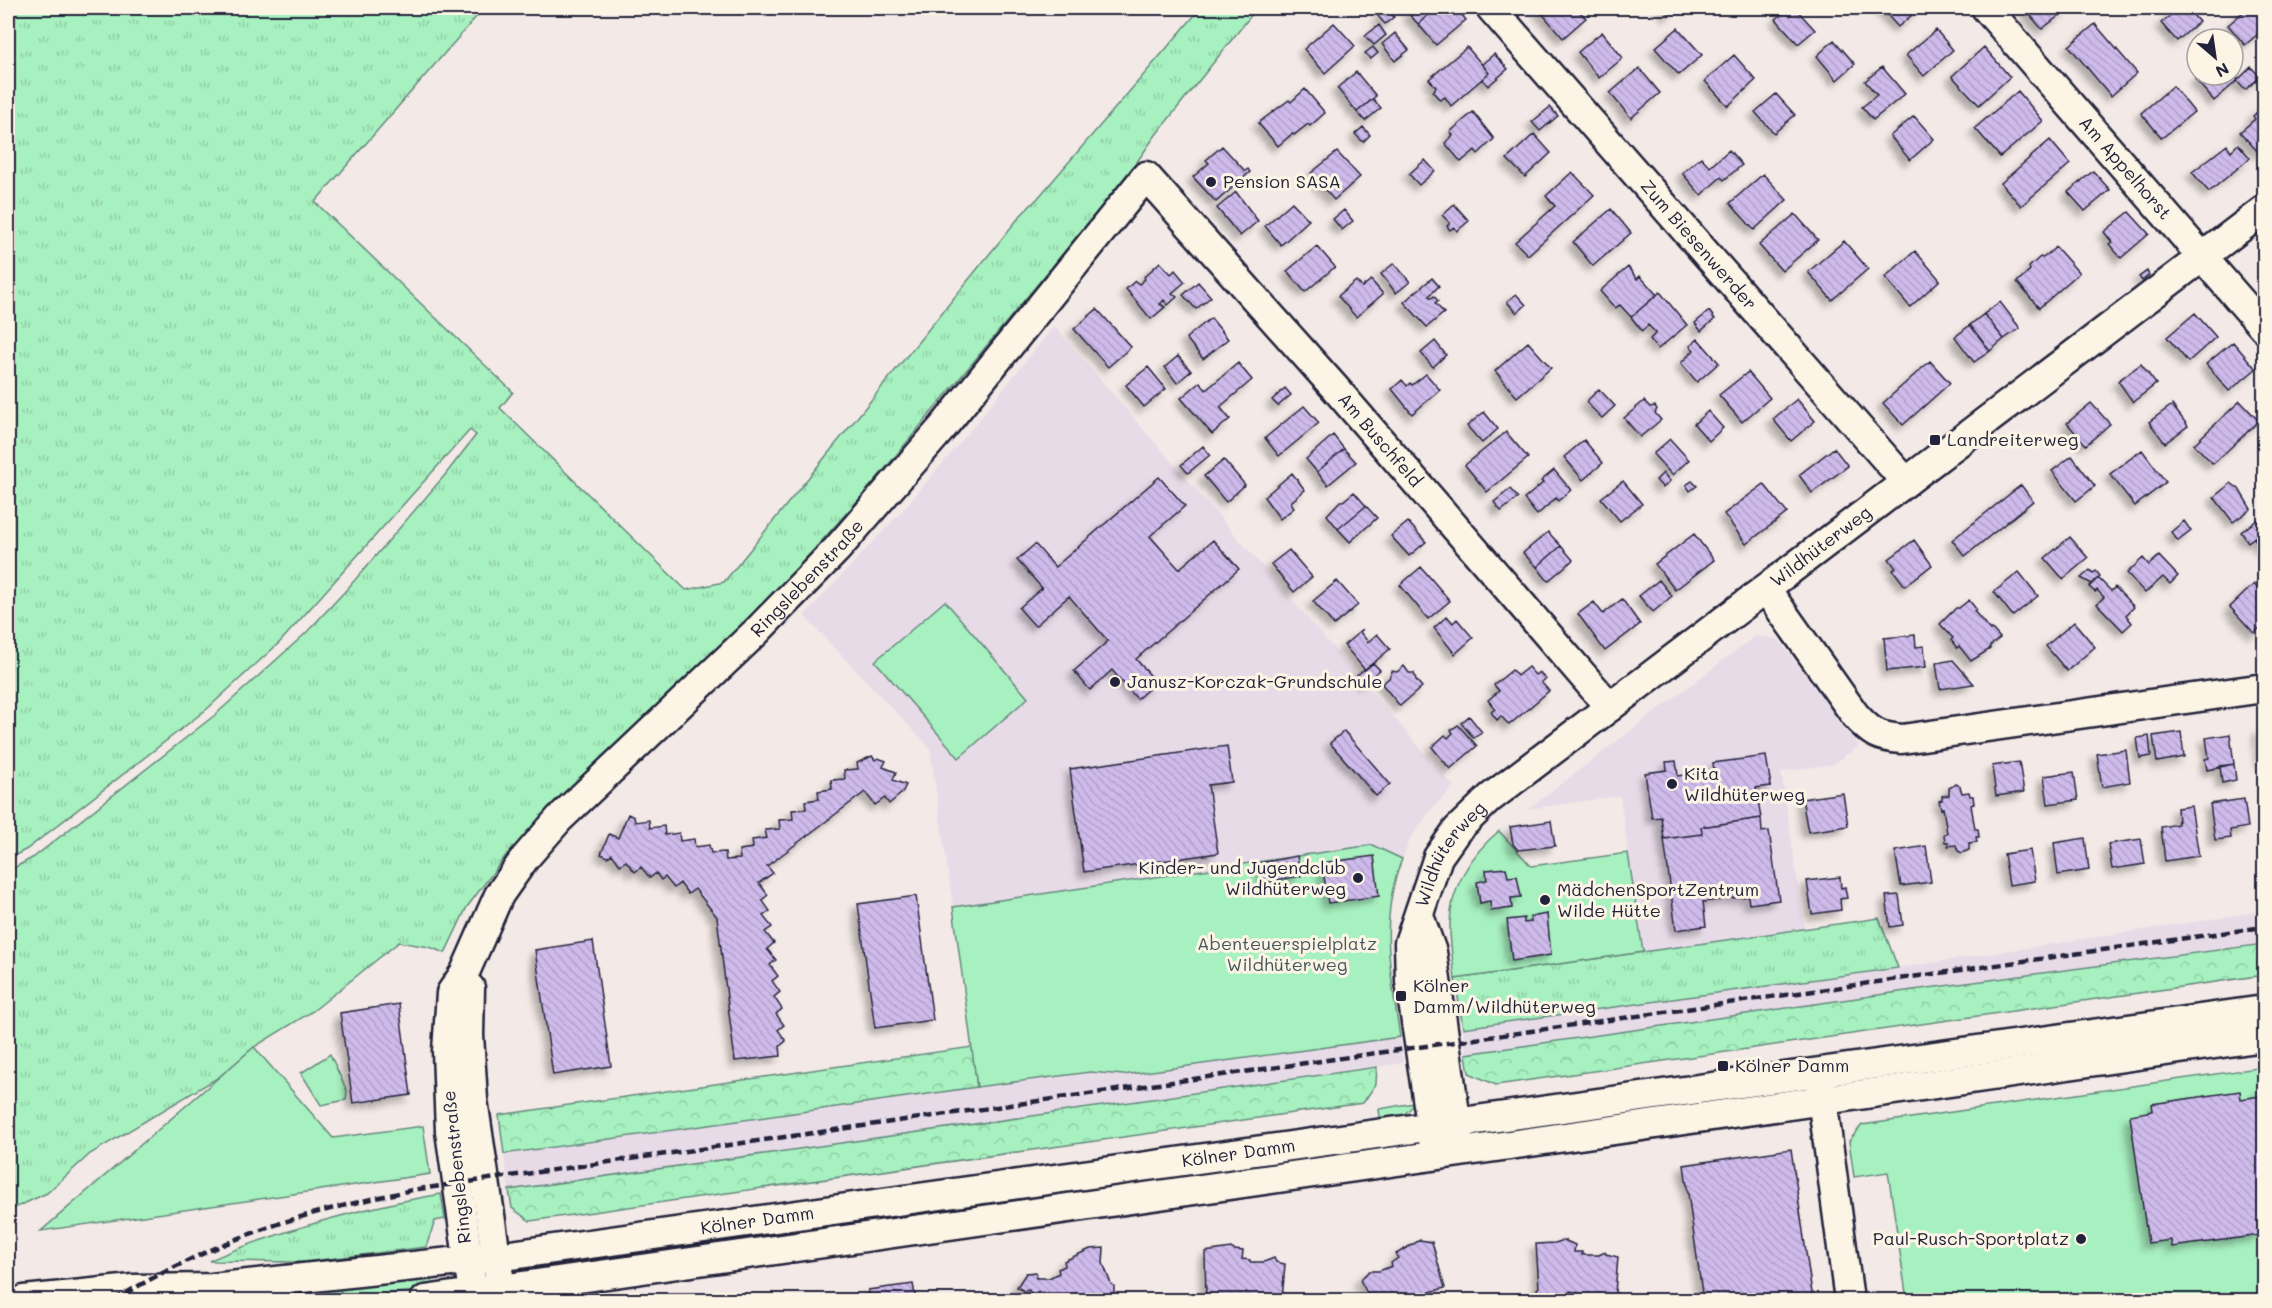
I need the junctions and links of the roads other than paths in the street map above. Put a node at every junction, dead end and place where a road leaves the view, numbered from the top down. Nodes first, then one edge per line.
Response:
1 (1491, 8) edge
2 (1986, 8) edge
3 (1146, 176) joint
4 (2265, 210) edge
5 (2203, 257) junction
6 (2265, 328) edge
7 (1906, 482) junction
8 (1766, 589) junction
9 (2265, 688) edge
10 (1610, 707) junction
11 (465, 972) junction
12 (2265, 1010) edge
13 (2265, 1037) edge
14 (1819, 1073) junction
15 (1823, 1102) junction
16 (1444, 1125) junction
17 (1448, 1154) junction
18 (497, 1257) junction
19 (468, 1258) junction
20 (212, 1288) junction
21 (502, 1295) edge
22 (473, 1297) edge
23 (24, 1300) edge
24 (269, 1300) edge
25 (425, 1300) edge
26 (1849, 1300) edge

1 - 7 street, Zum Biesenwerder
2 - 5 street, Am Appelhorst
3 - 10 street, Am Buschfeld
3 - 11 street, Ringslebenstraße
4 - 5 street, Wildhüterweg
5 - 6 street, Am Appelhorst
5 - 7 street, Wildhüterweg
7 - 8 street, Wildhüterweg
8 - 9 street
8 - 10 street, Wildhüterweg
10 - 16 street, Wildhüterweg
11 - 18 street, Ringslebenstraße
11 - 19 street, Ringslebenstraße
12 - 14 street, Kölner Damm
13 - 15 street, Kölner Damm
14 - 15 street
14 - 16 street, Kölner Damm
15 - 17 street, Kölner Damm
15 - 26 street
16 - 17 street, Wildhüterweg
16 - 18 street, Kölner Damm
17 - 21 street, Kölner Damm
18 - 19 street, Kölner Damm
18 - 21 street, Ringslebenstraße
19 - 20 street, Kölner Damm
19 - 22 street, Ringslebenstraße
20 - 23 street, Kölner Damm
20 - 24 street, Kölner Damm
21 - 22 street, Kölner Damm
22 - 25 street, Kölner Damm

